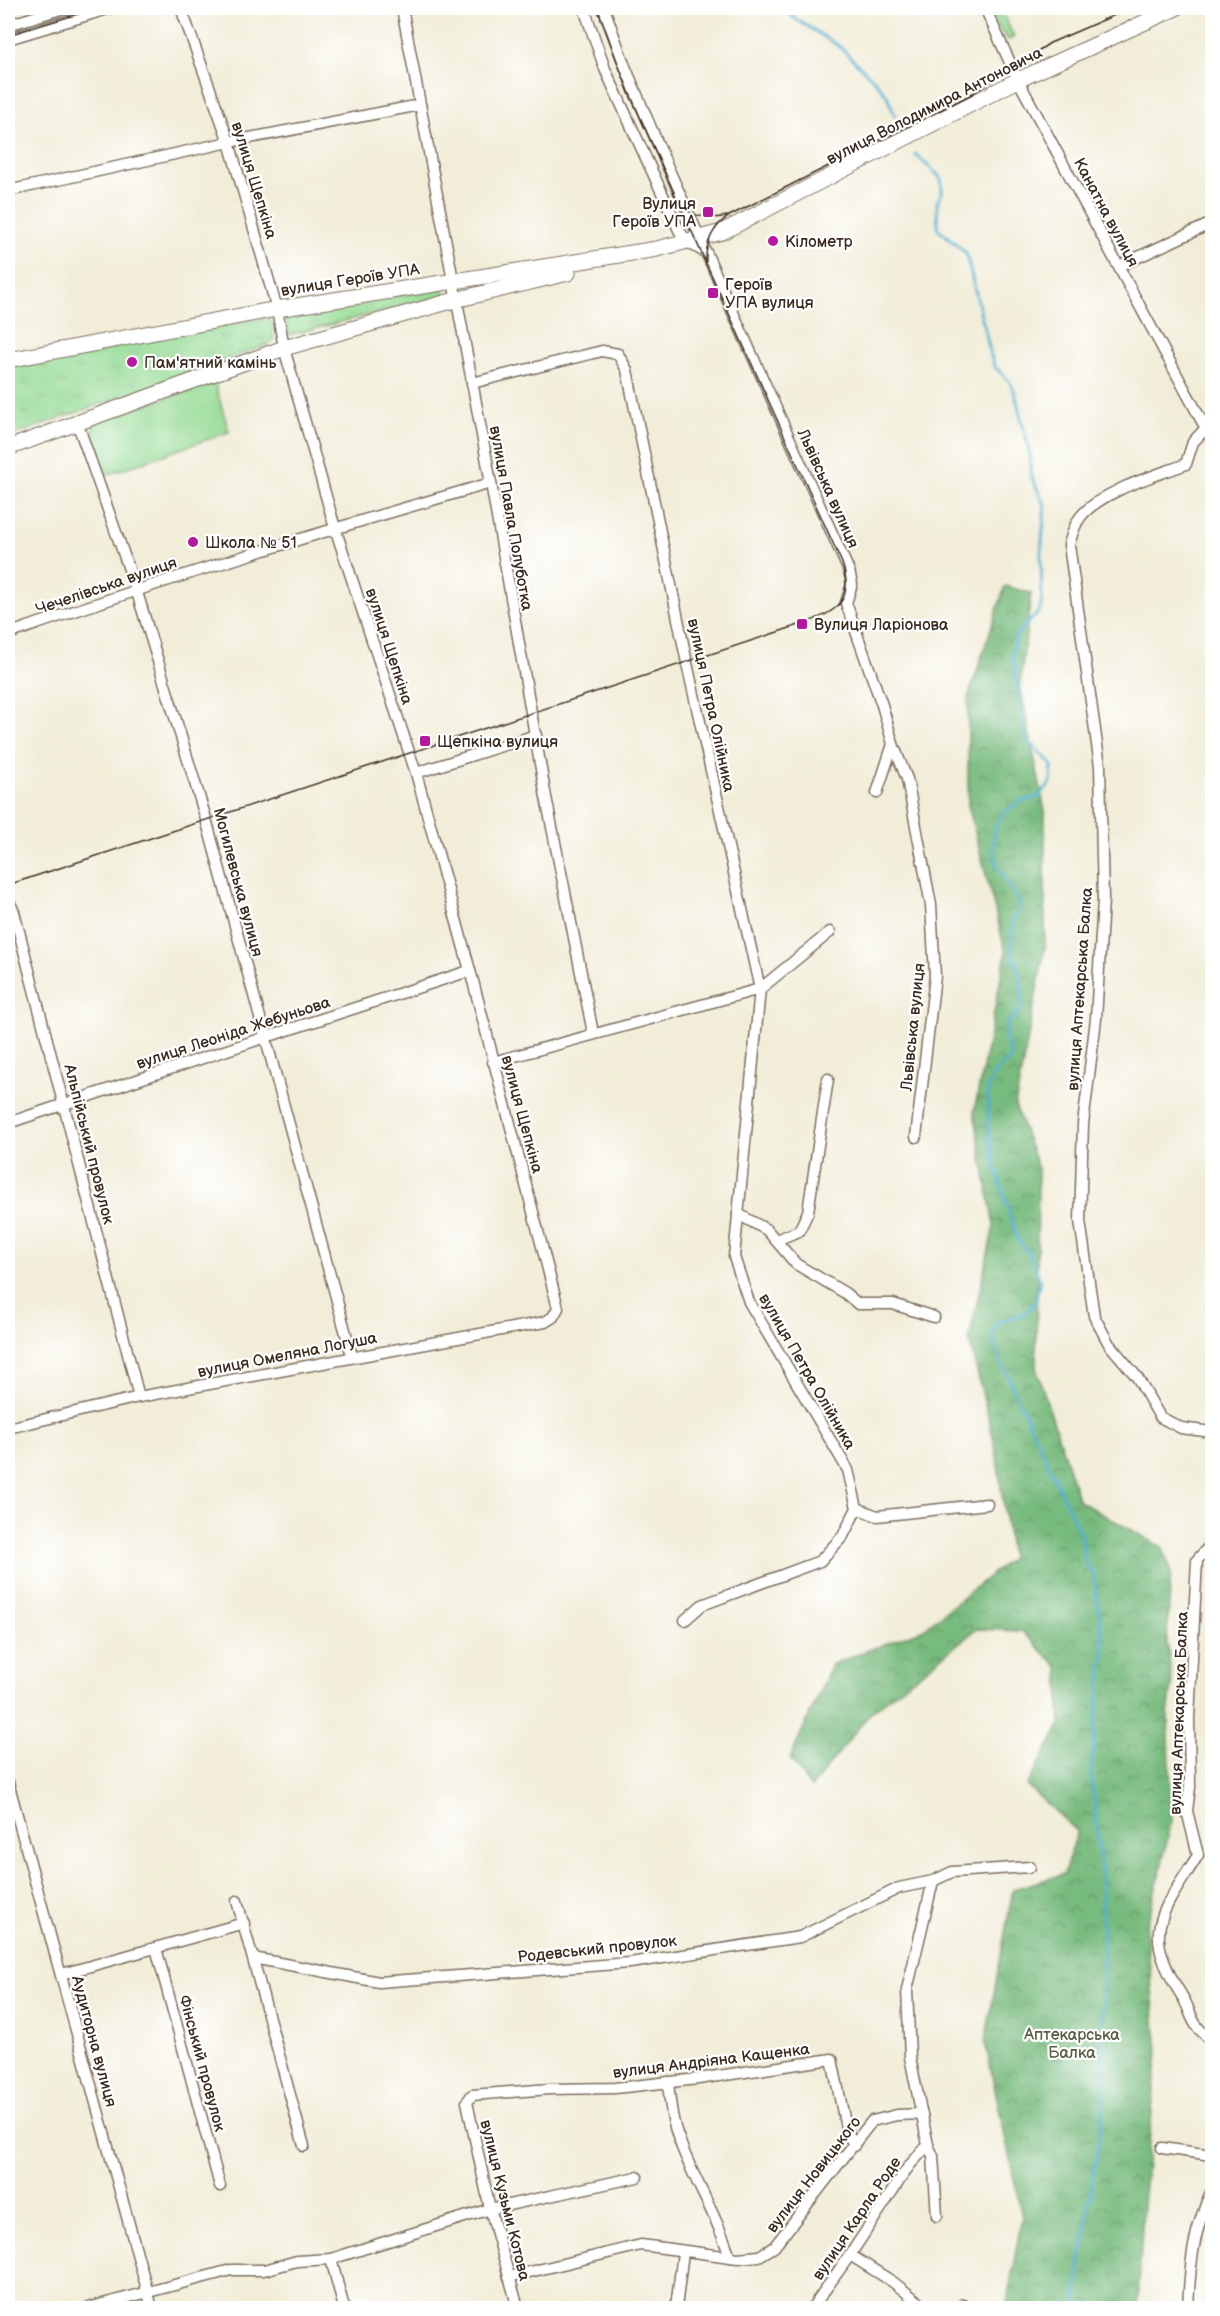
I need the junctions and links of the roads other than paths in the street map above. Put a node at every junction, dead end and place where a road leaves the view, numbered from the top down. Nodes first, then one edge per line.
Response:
1 (64, 8) edge
2 (111, 8) edge
3 (181, 8) edge
4 (402, 8) edge
5 (584, 8) edge
6 (604, 8) edge
7 (985, 8) edge
8 (1176, 8) edge
9 (8, 25) edge
10 (8, 39) edge
11 (1018, 80) junction
12 (420, 105) junction
13 (229, 142) junction
14 (8, 191) edge
15 (1212, 223) edge
16 (699, 242) junction
17 (1119, 266) junction
18 (452, 281) junction
19 (455, 300) junction
20 (277, 309) junction
21 (284, 348) junction
22 (8, 360) edge
23 (472, 383) junction
24 (77, 422) junction
25 (1206, 428) junction
26 (1212, 440) edge
27 (8, 448) edge
28 (491, 483) junction
29 (335, 528) junction
30 (136, 589) junction
31 (8, 634) edge
32 (536, 735) junction
33 (893, 744) junction
34 (416, 773) junction
35 (877, 793) dead end
36 (8, 899) edge
37 (830, 932) dead end
38 (469, 971) junction
39 (760, 988) junction
40 (593, 1033) junction
41 (266, 1036) junction
42 (493, 1062) junction
43 (828, 1079) dead end
44 (64, 1105) junction
45 (8, 1123) edge
46 (916, 1137) dead end
47 (738, 1214) junction
48 (776, 1240) junction
49 (557, 1298) joint
50 (934, 1317) dead end
51 (352, 1356) junction
52 (139, 1397) junction
53 (8, 1428) edge
54 (1212, 1432) edge
55 (987, 1504) dead end
56 (856, 1508) junction
57 (1212, 1543) edge
58 (685, 1620) dead end
59 (8, 1782) edge
60 (1030, 1867) dead end
61 (933, 1881) junction
62 (237, 1901) dead end
63 (244, 1923) junction
64 (156, 1948) junction
65 (253, 1958) junction
66 (62, 1974) junction
67 (1212, 2042) edge
68 (668, 2082) junction
69 (468, 2098) joint
70 (922, 2114) junction
71 (928, 2145) junction
72 (304, 2146) dead end
73 (854, 2146) junction
74 (1162, 2148) dead end
75 (1212, 2155) edge
76 (637, 2177) dead end
77 (220, 2186) dead end
78 (1212, 2190) edge
79 (490, 2209) junction
80 (937, 2216) dead end
81 (683, 2252) junction
82 (850, 2255) junction
83 (730, 2257) junction
84 (331, 2259) junction
85 (509, 2277) junction
86 (148, 2293) junction
87 (88, 2308) edge
88 (152, 2308) edge
89 (344, 2308) edge
90 (518, 2308) edge
91 (676, 2308) edge
92 (812, 2308) edge
93 (926, 2308) edge
94 (1188, 2308) edge

1 - 9 street
2 - 10 street
3 - 13 street, вулиця Щепкіна
4 - 12 street, вулиця Павла Полуботка
5 - 16 street, Львівська вулиця
6 - 16 street, Львівська вулиця
7 - 11 street, Канатна вулиця
8 - 11 street, вулиця Володимира Антоновича
11 - 16 street, вулиця Володимира Антоновича
11 - 17 street, Канатна вулиця
12 - 13 street
12 - 18 street, вулиця Павла Полуботка
13 - 14 street
13 - 20 street, вулиця Щепкіна
15 - 17 street
16 - 18 street, вулиця Героїв УПА
16 - 19 street
16 - 33 street, Львівська вулиця
17 - 25 street, Канатна вулиця
18 - 19 street, вулиця Павла Полуботка
18 - 20 street, вулиця Героїв УПА
19 - 21 street
19 - 23 street, вулиця Павла Полуботка
20 - 21 street, вулиця Щепкіна
20 - 22 street, вулиця Героїв УПА
21 - 24 street
21 - 29 street, вулиця Щепкіна
23 - 28 street, вулиця Павла Полуботка
23 - 39 street, вулиця Петра Олійника
24 - 27 street
24 - 30 street, Могилевська вулиця
25 - 26 street, Канатна вулиця
25 - 54 street, вулиця Аптекарська Балка
28 - 29 street, Чечелівська вулиця
28 - 32 street, вулиця Павла Полуботка
29 - 30 street, Чечелівська вулиця
29 - 34 street, вулиця Щепкіна
30 - 31 street, Чечелівська вулиця
30 - 41 street, Могилевська вулиця
32 - 34 street
32 - 40 street, вулиця Павла Полуботка
33 - 35 street
33 - 46 street, Львівська вулиця
34 - 38 street, вулиця Щепкіна
36 - 44 street, Альпійський провулок
37 - 39 street
38 - 41 street, вулиця Леоніда Жебуньова
38 - 42 street, вулиця Щепкіна
39 - 40 street
39 - 47 street, вулиця Петра Олійника
40 - 42 street
41 - 44 street, вулиця Леоніда Жебуньова
41 - 51 street, Могилевська вулиця
42 - 49 street, вулиця Щепкіна
43 - 48 street
44 - 45 street, вулиця Леоніда Жебуньова
44 - 52 street, Альпійський провулок
47 - 48 street
47 - 56 street, вулиця Петра Олійника
48 - 50 street
49 - 51 street, вулиця Омеляна Логуша
51 - 52 street, вулиця Омеляна Логуша
52 - 53 street, вулиця Омеляна Логуша
55 - 56 street
56 - 58 street
57 - 67 street, вулиця Аптекарська Балка
59 - 66 street, Аудиторна вулиця
60 - 61 street, Родевський провулок
61 - 65 street, Родевський провулок
61 - 70 street
62 - 63 street
63 - 64 street
63 - 65 street
64 - 66 street
64 - 77 street, Фінський провулок
65 - 72 street
66 - 86 street, Аудиторна вулиця
68 - 69 street, вулиця Андріяна Кащенка
68 - 73 street, вулиця Андріяна Кащенка
68 - 83 street
69 - 79 street, вулиця Кузьми Котова
70 - 71 street
70 - 73 street, вулиця Новицького
71 - 80 street
71 - 82 street, вулиця Карла Роде
73 - 83 street, вулиця Новицького
74 - 75 street
76 - 79 street
78 - 94 street
79 - 84 street
79 - 85 street, вулиця Кузьми Котова
81 - 83 street, вулиця Новицького
81 - 85 street, вулиця Новицького
81 - 91 street
82 - 92 street, вулиця Карла Роде
82 - 93 street
84 - 86 street
84 - 89 street
85 - 90 street, вулиця Кузьми Котова
86 - 87 street
86 - 88 street, Аудиторна вулиця

